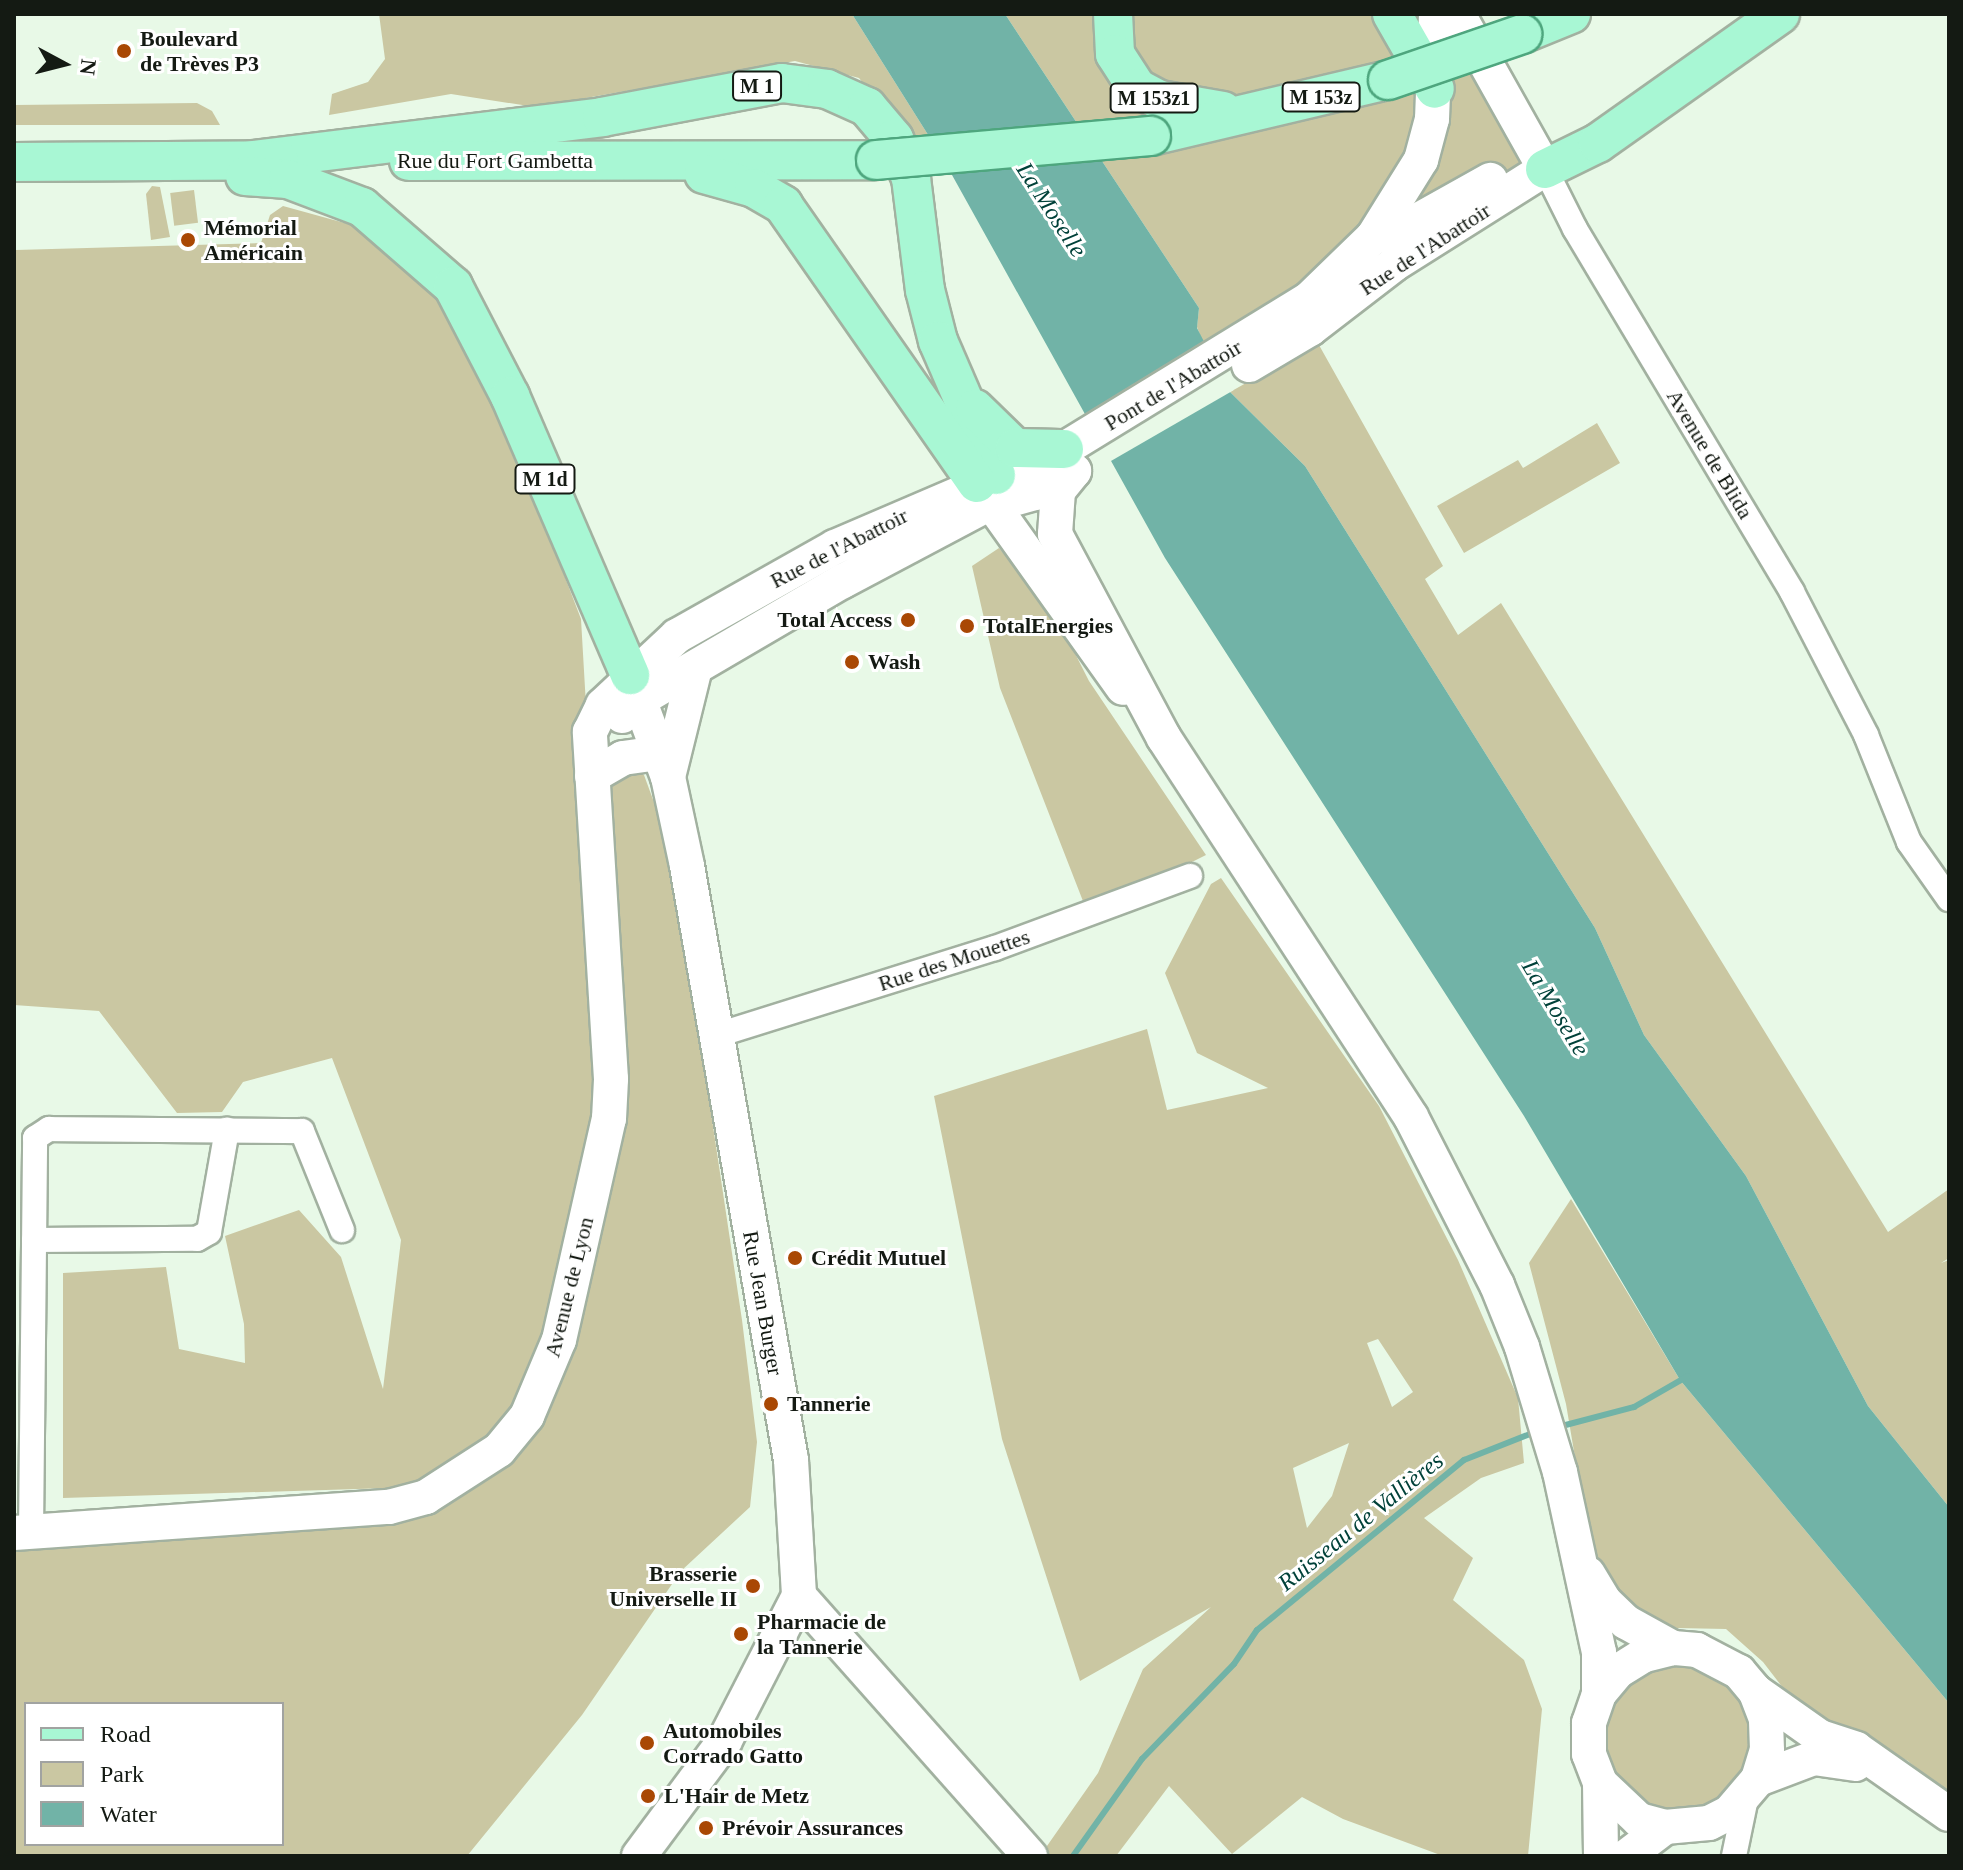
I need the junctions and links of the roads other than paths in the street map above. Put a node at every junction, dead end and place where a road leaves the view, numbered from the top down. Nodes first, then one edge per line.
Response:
1 (1113, 14) edge
2 (1392, 14) edge
3 (1436, 14) edge
4 (1458, 14) edge
5 (1571, 14) edge
6 (1780, 14) edge
7 (1435, 89) junction
8 (1254, 114) junction
9 (253, 160) junction
10 (658, 161) junction
11 (14, 162) edge
12 (115, 163) junction
13 (1545, 169) junction
14 (1373, 237) junction
15 (1260, 345) junction
16 (957, 388) junction
17 (1082, 452) junction
18 (998, 492) junction
19 (1115, 641) junction
20 (695, 668) junction
21 (634, 687) junction
22 (1164, 738) junction
23 (664, 765) junction
24 (592, 776) junction
25 (1190, 876) dead end
26 (1949, 899) edge
27 (714, 1036) junction
28 (227, 1130) junction
29 (342, 1230) dead end
30 (34, 1240) junction
31 (23, 1462) edge
32 (23, 1533) edge
33 (1578, 1558) junction
34 (799, 1596) junction
35 (1673, 1648) junction
36 (1755, 1691) junction
37 (1599, 1694) junction
38 (1897, 1776) junction
39 (1600, 1783) junction
40 (1752, 1788) junction
41 (1949, 1814) edge
42 (1665, 1827) junction
43 (639, 1856) edge
44 (1030, 1856) edge
45 (1601, 1856) edge
46 (1627, 1856) edge
47 (1734, 1856) edge

1 - 8 main road, M 153z1
2 - 7 main road
3 - 7 main road, Rue de l'Abattoir
4 - 13 main road, Avenue de Blida
5 - 8 main road, M 153z, bridge
6 - 13 main road
7 - 14 main road, Rue de l'Abattoir
8 - 10 main road, Rue du Fort Gambetta / M 153z, bridge
9 - 10 main road, Rue du Fort Gambetta / M 1
9 - 12 main road, Rue du Fort Gambetta / M 1
9 - 16 main road, M 1
10 - 18 main road, M 1
11 - 12 main road, M 1
12 - 21 main road, M 1d
13 - 14 main road
13 - 15 main road, Rue de l'Abattoir
13 - 26 street, Avenue de Blida
14 - 15 main road, Rue de l'Abattoir
15 - 17 main road, Pont de l'Abattoir
16 - 17 main road, M 1
16 - 18 main road, M 1
17 - 18 main road, Rue de l'Abattoir
17 - 19 main road, M 1
18 - 19 main road, M 1
18 - 20 main road, Rue de l'Abattoir
18 - 21 main road, Rue de l'Abattoir
18 - 22 main road, M 1
19 - 22 main road, M 1
20 - 21 main road, Rue de l'Abattoir
20 - 23 main road
21 - 23 main road, Rue Jean Burger / M 1d
21 - 24 main road, Avenue de Lyon
22 - 33 main road, M 1
23 - 24 main road
23 - 27 main road, Rue Jean Burger / M 1d
24 - 32 main road, Avenue de Lyon
25 - 27 street, Rue des Mouettes
27 - 34 main road, Rue Jean Burger / M 1d
28 - 29 street
28 - 30 street
28 - 30 street
30 - 31 street
31 - 32 street
33 - 35 main road, M 1
33 - 37 main road, M 1
34 - 43 main road
34 - 44 main road
35 - 36 main road
35 - 37 main road
36 - 38 main road
36 - 40 main road
37 - 39 main road
38 - 40 main road
38 - 41 main road
39 - 42 main road
39 - 45 main road
40 - 42 main road
40 - 47 street
42 - 46 main road

